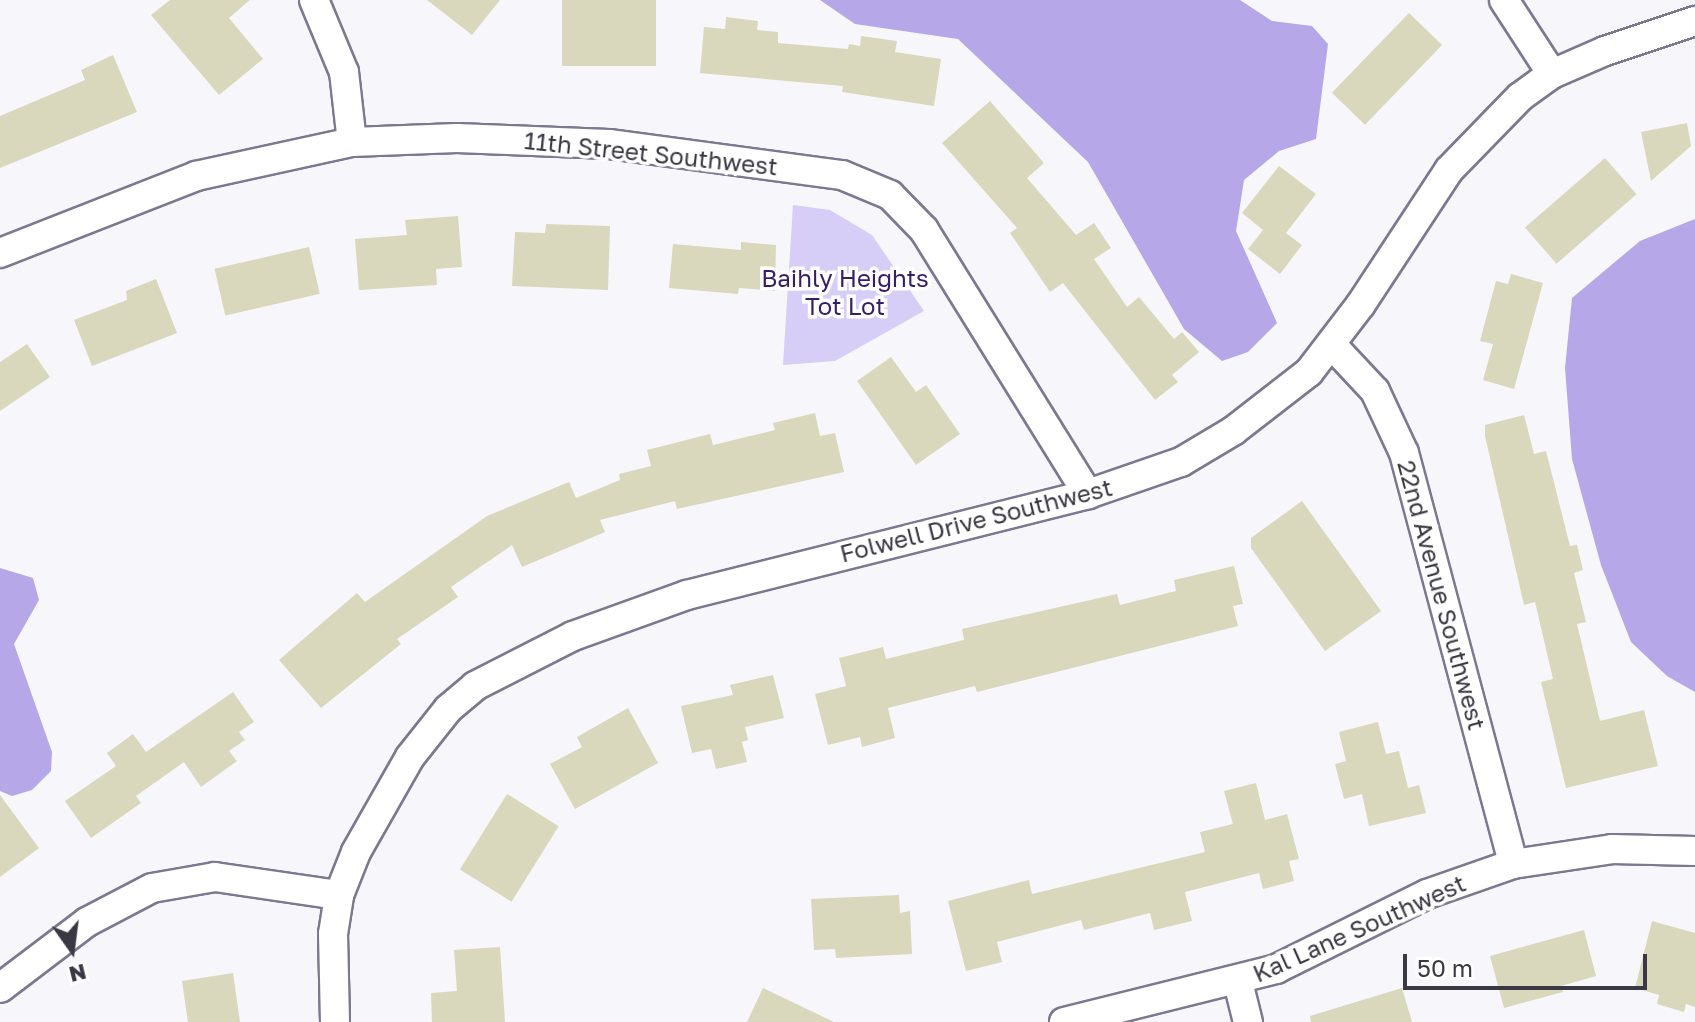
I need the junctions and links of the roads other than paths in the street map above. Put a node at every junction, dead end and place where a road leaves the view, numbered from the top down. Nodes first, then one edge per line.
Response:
1 (314, 0) edge
2 (1504, 0) edge
3 (1695, 21) edge
4 (1552, 74) junction
5 (352, 142) junction
6 (0, 253) edge
7 (1332, 345) junction
8 (1088, 494) junction
9 (1695, 851) edge
10 (1513, 864) junction
11 (339, 895) junction
12 (1238, 982) junction
13 (0, 988) edge
14 (335, 1022) edge
15 (1064, 1022) edge
16 (1248, 1022) edge

1 - 5 street
2 - 4 street
3 - 4 street, Folwell Drive Southwest
4 - 7 street, Folwell Drive Southwest
5 - 6 street, 11th Street Southwest
5 - 8 street, 11th Street Southwest
7 - 8 street, Folwell Drive Southwest
7 - 10 street, 22nd Avenue Southwest
8 - 11 street, Folwell Drive Southwest
9 - 10 street, Kal Lane Southwest
10 - 12 street, Kal Lane Southwest
11 - 13 street
11 - 14 street, Folwell Drive Southwest
12 - 15 street, Kal Lane Southwest
12 - 16 street

